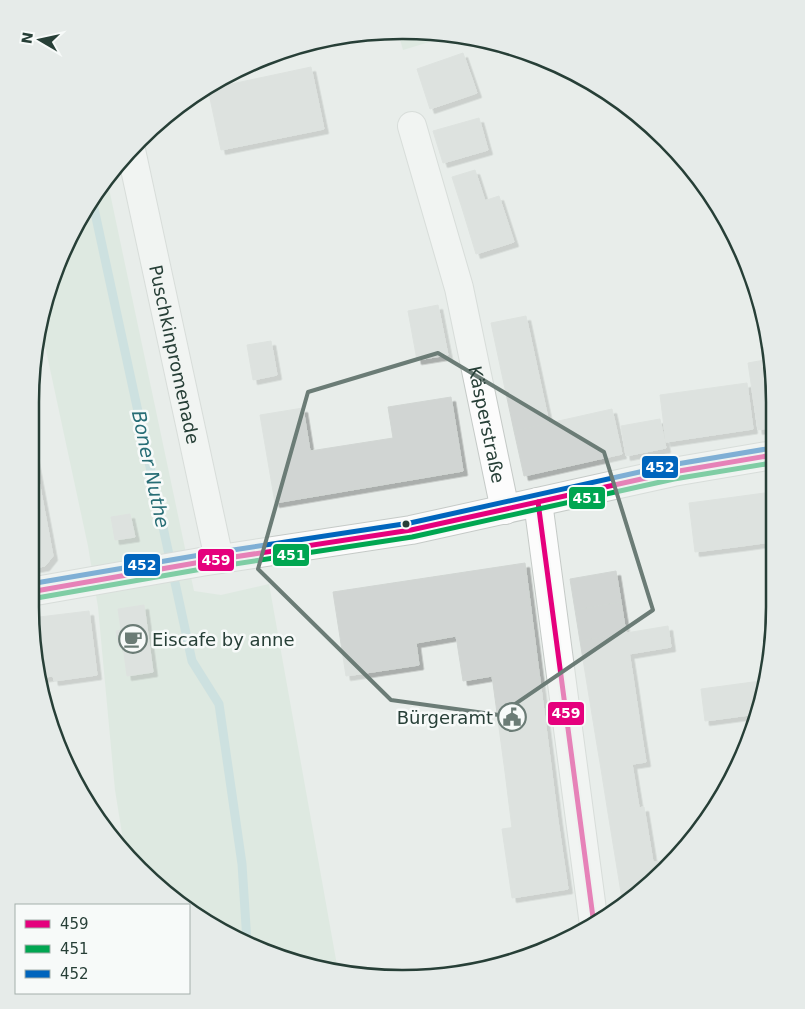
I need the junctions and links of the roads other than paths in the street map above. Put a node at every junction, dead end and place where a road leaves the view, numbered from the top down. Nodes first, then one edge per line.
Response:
1 (412, 126) dead end
2 (133, 159) edge
3 (766, 456) edge
4 (538, 502) junction
5 (505, 510) junction
6 (210, 561) junction
7 (39, 590) edge
8 (593, 917) edge

1 - 5 street, Käsperstraße
2 - 6 street, Puschkinpromenade
3 - 4 street
4 - 5 street
4 - 8 street
5 - 6 street
6 - 7 street

